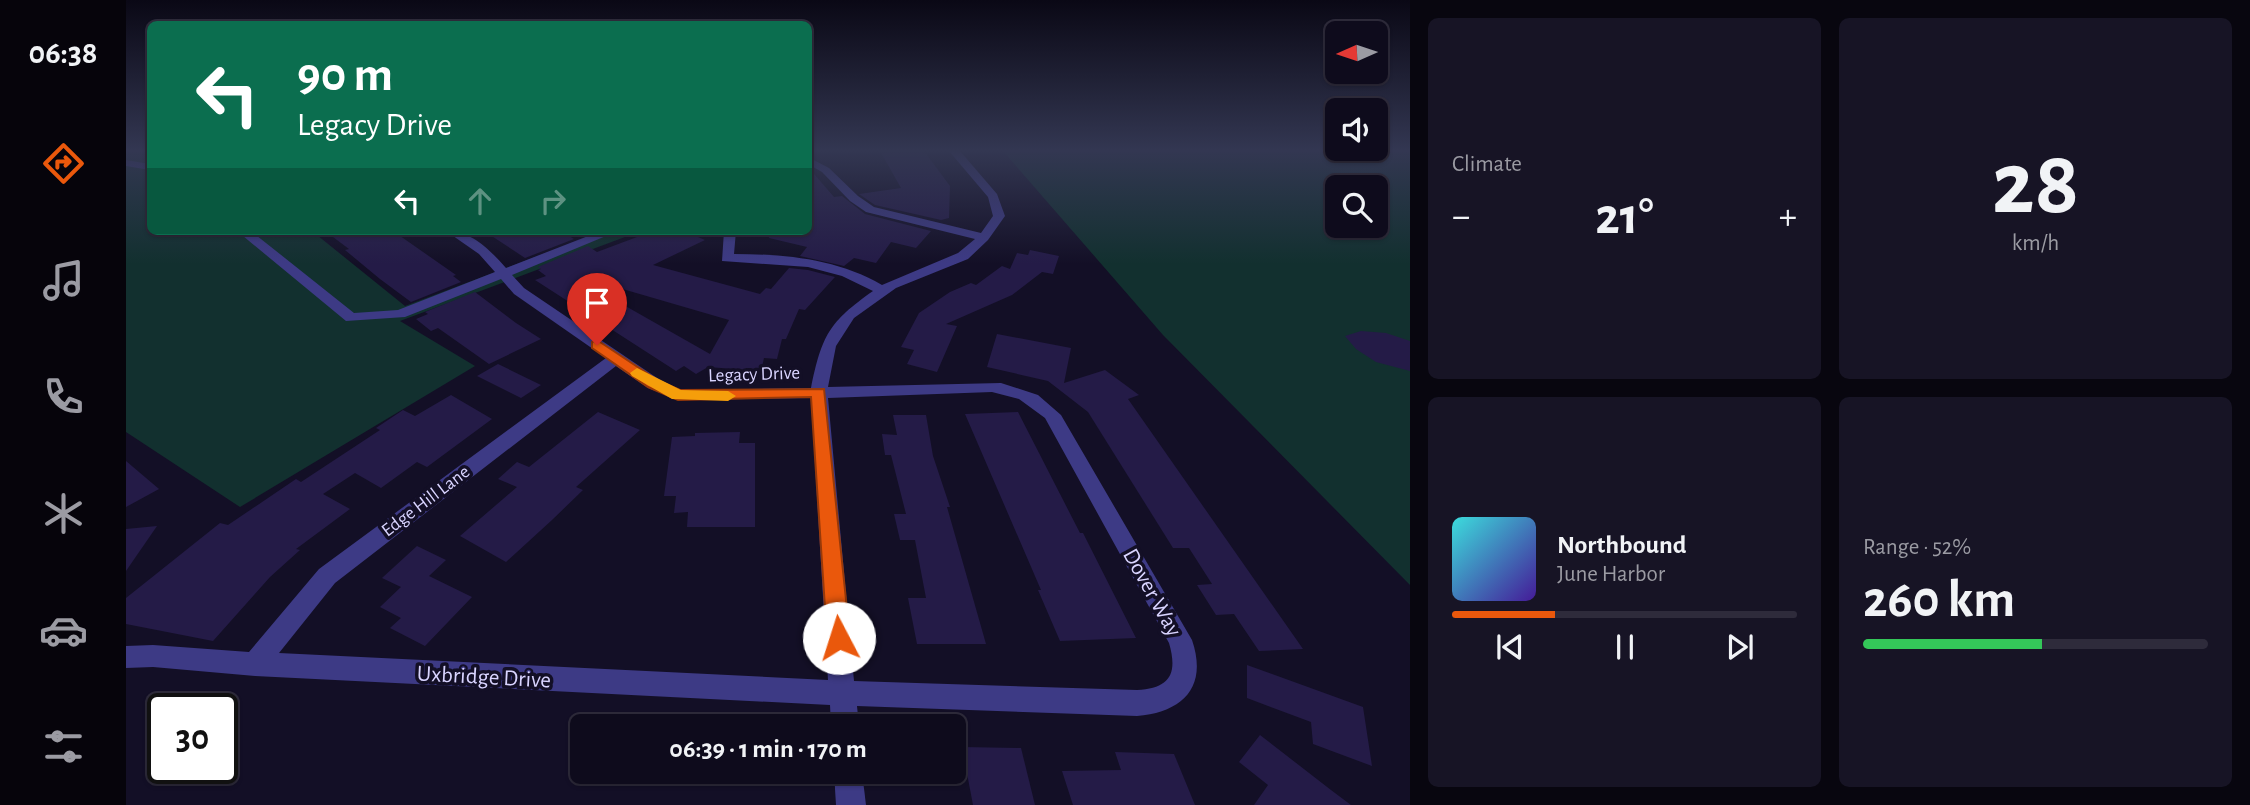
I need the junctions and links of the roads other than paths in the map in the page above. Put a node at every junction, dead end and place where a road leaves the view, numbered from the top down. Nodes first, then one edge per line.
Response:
1 (844, 189) edge
2 (987, 189) edge
3 (248, 235) edge
4 (458, 235) edge
5 (602, 235) edge
6 (729, 235) edge
7 (984, 237) junction
8 (503, 273) junction
9 (883, 290) junction
10 (616, 358) junction
11 (818, 392) junction
12 (126, 657) edge
13 (255, 664) junction
14 (843, 693) junction
15 (844, 714) edge
16 (849, 784) edge
17 (850, 805) edge

1 - 7 street
2 - 7 street
3 - 8 street
4 - 8 street, Legacy Drive
5 - 8 street
6 - 9 street
7 - 9 street
8 - 10 street, Legacy Drive
9 - 11 street
10 - 11 street, Legacy Drive
10 - 13 street, Edge Hill Lane
11 - 14 street
11 - 14 street, Dover Way
12 - 13 street, Uxbridge Drive
13 - 14 street, Uxbridge Drive
14 - 15 street
16 - 17 street

